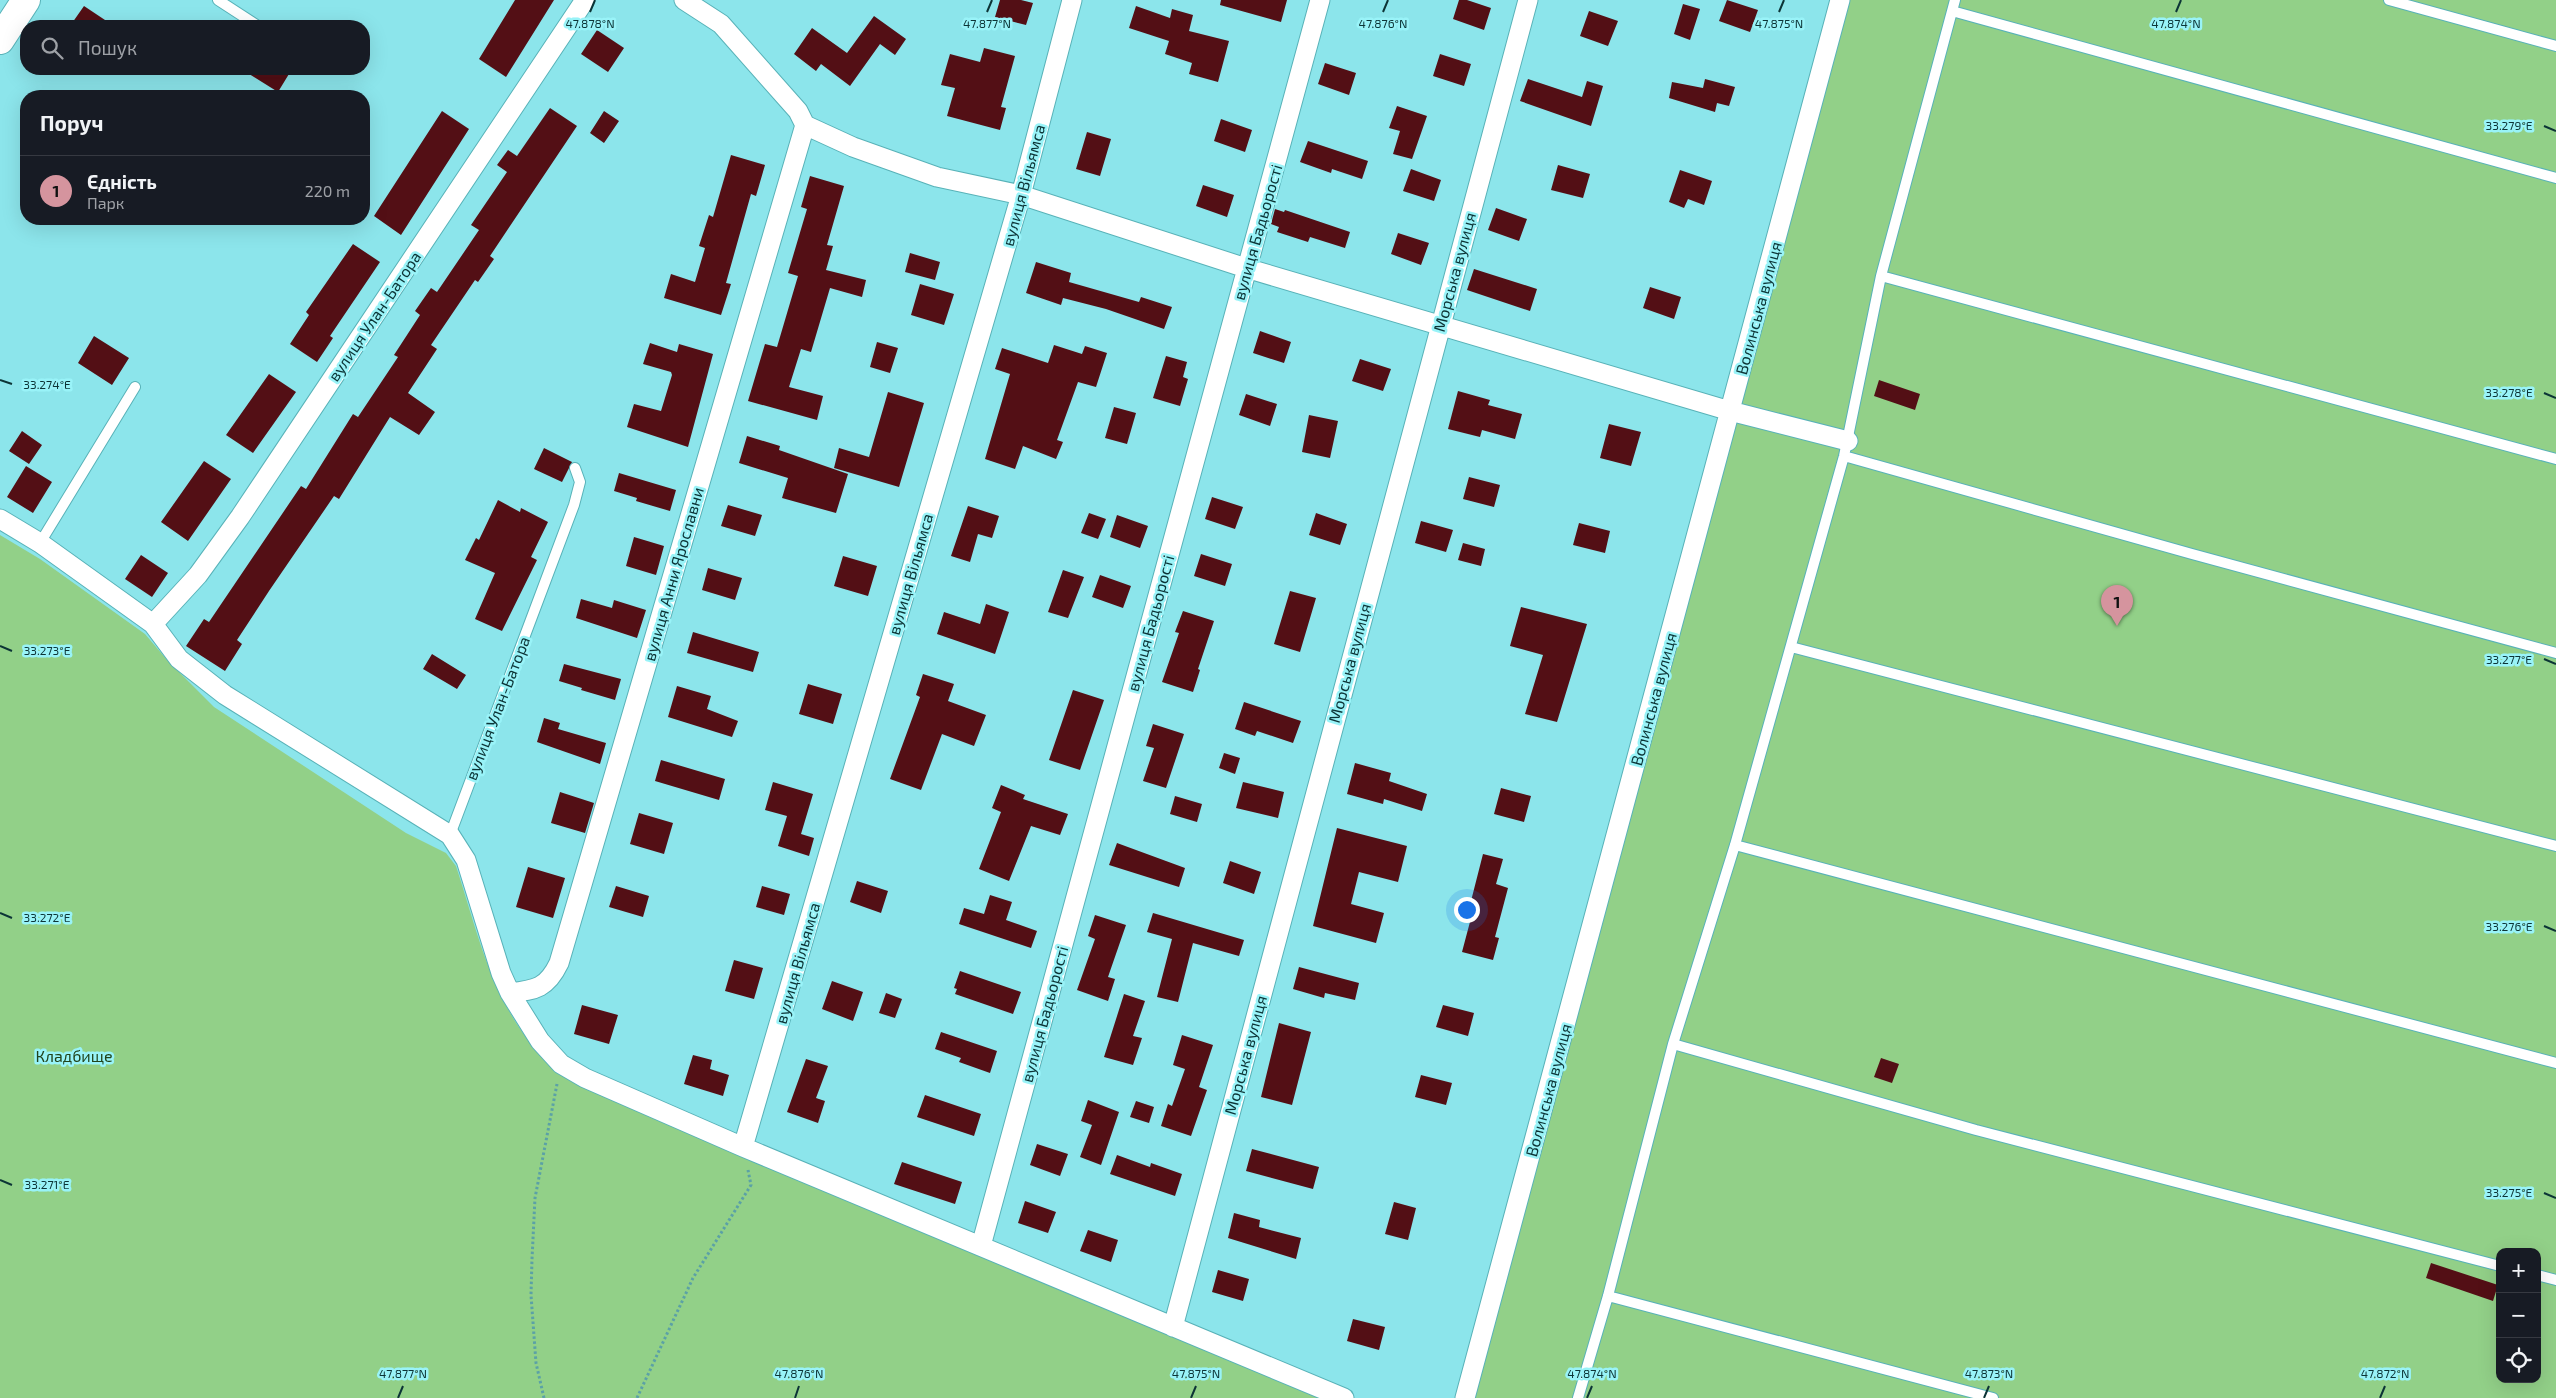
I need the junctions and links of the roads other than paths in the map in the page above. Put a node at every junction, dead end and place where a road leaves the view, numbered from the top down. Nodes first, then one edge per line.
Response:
1 (26, 0) edge
2 (218, 0) edge
3 (585, 0) edge
4 (684, 0) edge
5 (1072, 0) edge
6 (1320, 0) edge
7 (1528, 0) edge
8 (1840, 0) edge
9 (1955, 0) edge
10 (2389, 0) edge
11 (1952, 12) junction
12 (249, 20) edge
13 (0, 40) edge
14 (2556, 46) edge
15 (805, 125) junction
16 (2556, 178) edge
17 (1021, 195) junction
18 (1246, 268) junction
19 (1881, 276) junction
20 (1440, 324) junction
21 (134, 387) dead end
22 (1730, 412) junction
23 (1846, 449) junction
24 (2556, 459) edge
25 (575, 468) dead end
26 (0, 519) edge
27 (40, 543) junction
28 (153, 624) junction
29 (1792, 647) junction
30 (2556, 653) edge
31 (450, 835) junction
32 (1735, 845) junction
33 (2556, 846) edge
34 (510, 993) junction
35 (1673, 1044) junction
36 (2556, 1063) edge
37 (744, 1148) junction
38 (981, 1246) junction
39 (2496, 1265) edge
40 (2541, 1276) edge
41 (2556, 1280) edge
42 (1608, 1296) junction
43 (1173, 1327) junction
44 (1344, 1398) edge
45 (1465, 1398) edge
46 (1578, 1398) edge
47 (1993, 1398) edge

1 - 13 main road
2 - 12 lane
3 - 28 street, вулиця Улан-Батора
4 - 15 street
5 - 17 street, вулиця Вільямса
6 - 18 street, вулиця Бадьорості
7 - 20 street, Морська вулиця
8 - 22 street, Волинська вулиця
9 - 11 lane
10 - 14 lane
11 - 16 lane
11 - 19 lane
15 - 17 street
15 - 34 street, вулиця Анни Ярославни
17 - 18 street
17 - 37 street, вулиця Вільямса
18 - 20 street
18 - 38 street, вулиця Бадьорості
19 - 23 lane
19 - 24 lane
20 - 22 street
20 - 43 street, Морська вулиця
21 - 27 lane
22 - 23 street
22 - 45 street, Волинська вулиця
23 - 29 lane
23 - 30 lane
25 - 31 lane, вулиця Улан-Батора
26 - 27 street
27 - 28 street
28 - 31 street
29 - 32 lane
29 - 33 lane
31 - 34 street
32 - 35 lane
32 - 36 lane
34 - 37 street
35 - 39 lane
35 - 42 lane
37 - 38 street
38 - 43 street
40 - 41 lane
42 - 46 lane
42 - 47 lane
43 - 44 street

